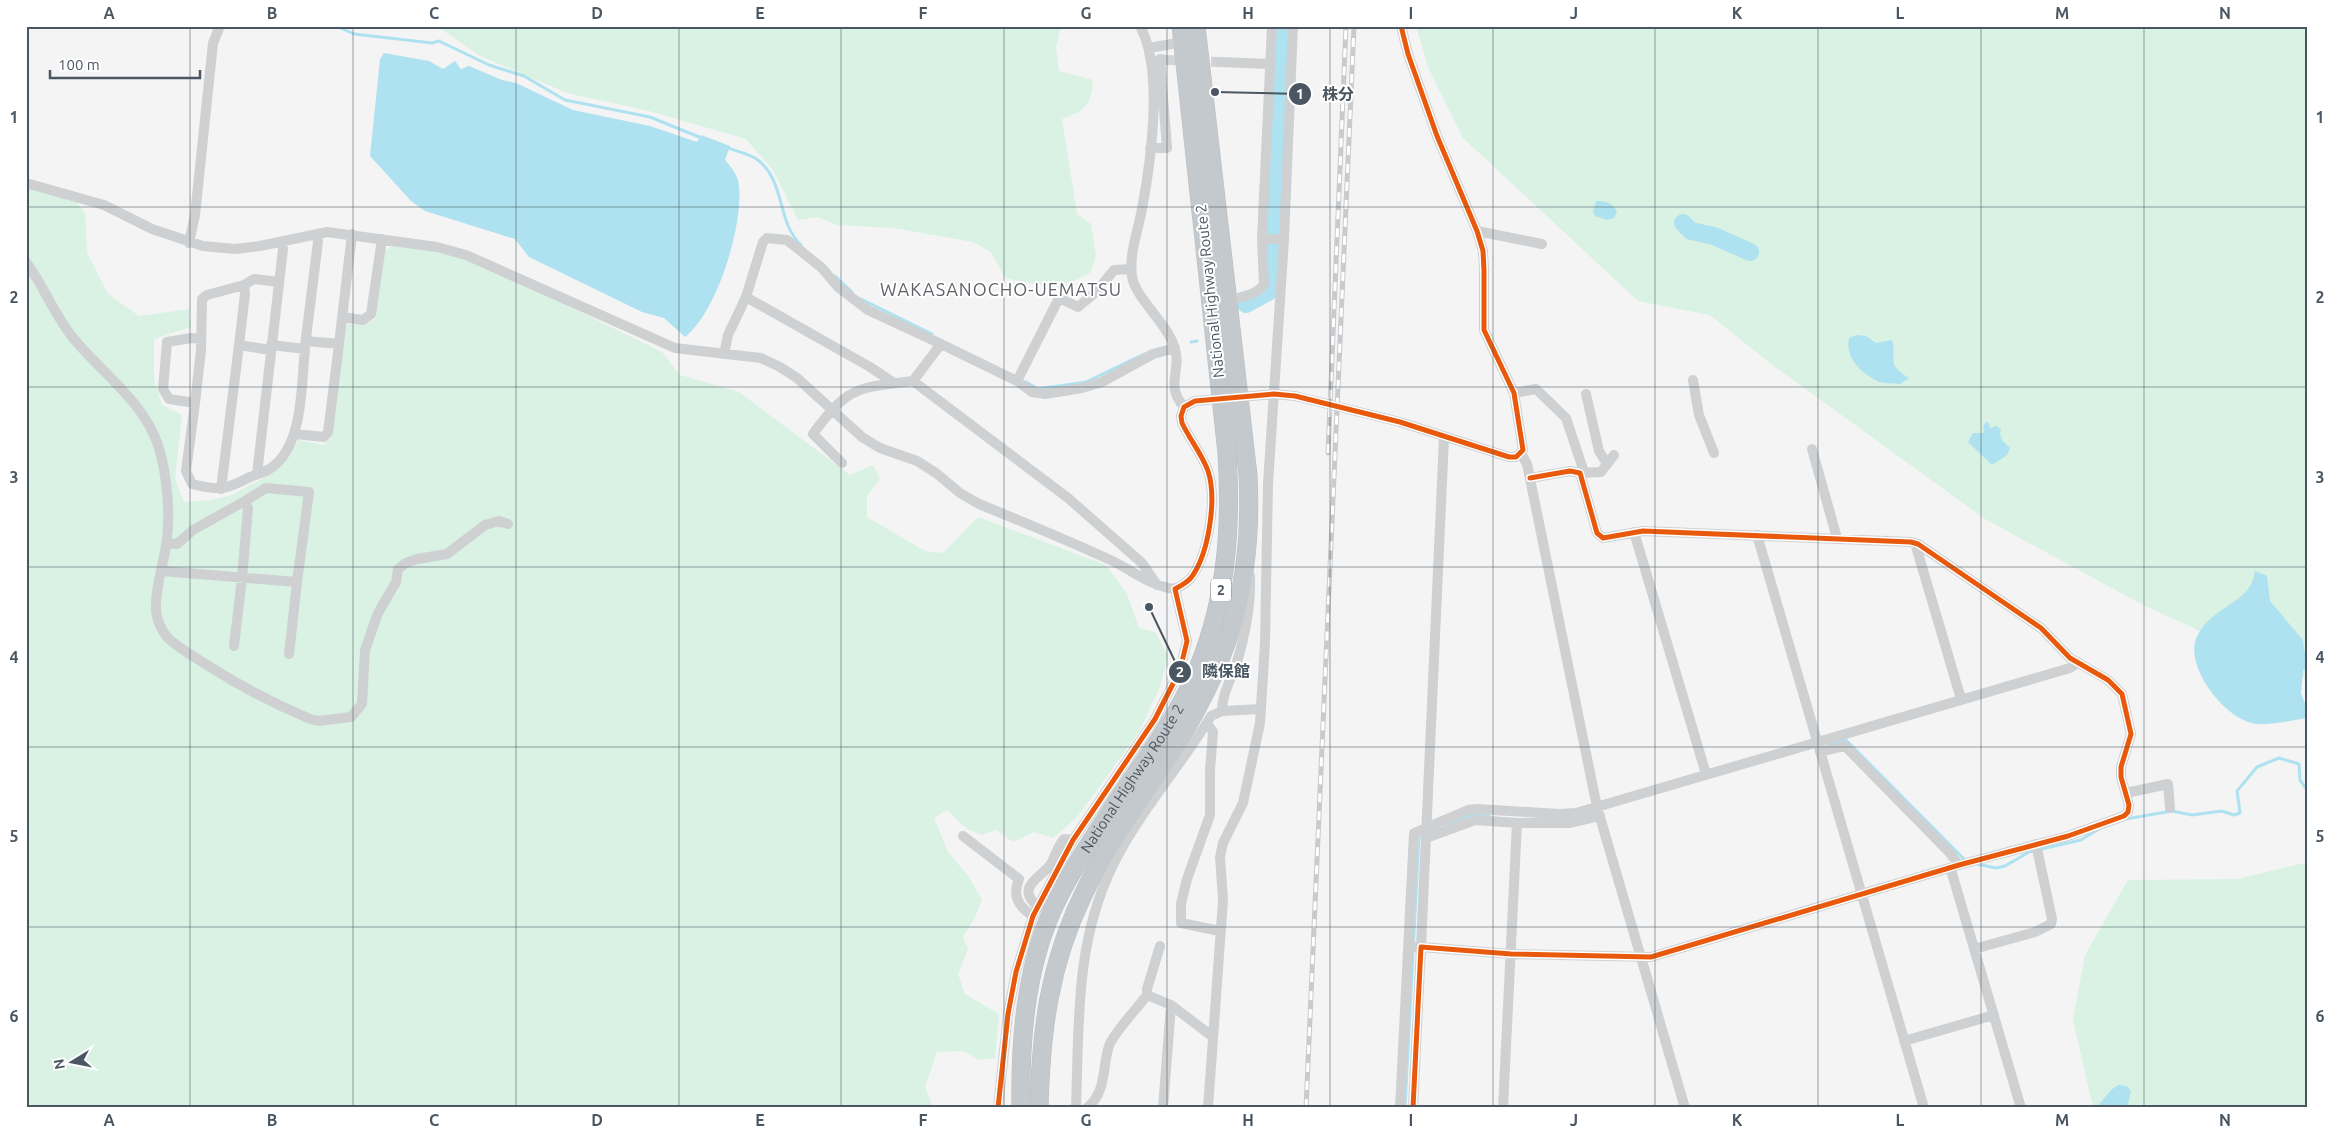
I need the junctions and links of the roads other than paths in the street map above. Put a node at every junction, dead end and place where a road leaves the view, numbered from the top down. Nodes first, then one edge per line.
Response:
1 (220, 26) edge
2 (1140, 26) edge
3 (1196, 26) edge
4 (1272, 26) edge
5 (1293, 26) edge
6 (1401, 26) edge
7 (1182, 34) edge
8 (1149, 48) junction
9 (1166, 60) dead end
10 (1218, 62) tunnel mouth
11 (1270, 64) junction
12 (1150, 148) junction
13 (26, 183) edge
14 (1477, 231) junction
15 (352, 234) junction
16 (317, 235) junction
17 (382, 239) junction
18 (1263, 239) junction
19 (1282, 239) junction
20 (189, 242) junction
21 (282, 242) junction
22 (1542, 244) dead end
23 (26, 262) edge
24 (1131, 269) junction
25 (279, 282) junction
26 (244, 285) junction
27 (746, 297) junction
28 (1239, 298) dead end
29 (342, 317) junction
30 (201, 339) junction
31 (339, 344) junction
32 (941, 344) junction
33 (239, 345) junction
34 (305, 345) junction
35 (271, 347) junction
36 (1175, 348) junction
37 (724, 354) junction
38 (1018, 378) junction
39 (1693, 380) dead end
40 (913, 381) junction
41 (894, 383) junction
42 (1514, 393) junction
43 (1274, 394) junction
44 (1586, 394) dead end
45 (1239, 397) junction
46 (1221, 398) junction
47 (194, 403) junction
48 (1184, 407) junction
49 (832, 409) junction
50 (295, 434) junction
51 (1444, 438) junction
52 (1812, 449) dead end
53 (1714, 453) dead end
54 (1521, 454) junction
55 (1614, 455) dead end
56 (842, 463) dead end
57 (1607, 464) junction
58 (1582, 473) junction
59 (257, 474) junction
60 (1530, 478) junction
61 (221, 489) junction
62 (245, 501) junction
63 (508, 524) dead end
64 (1634, 532) junction
65 (1757, 534) junction
66 (1837, 538) junction
67 (166, 543) junction
68 (1915, 543) junction
69 (1248, 555) junction
70 (162, 571) junction
71 (242, 578) junction
72 (296, 582) junction
73 (1157, 585) junction
74 (1175, 589) junction
75 (234, 646) dead end
76 (289, 654) dead end
77 (2078, 662) junction
78 (1961, 698) junction
79 (1260, 708) junction
80 (1222, 710) junction
81 (1206, 723) junction
82 (1817, 741) junction
83 (1820, 752) junction
84 (1706, 774) junction
85 (2126, 793) junction
86 (2170, 808) dead end
87 (1599, 811) junction
88 (1516, 824) junction
89 (1427, 826) junction
90 (963, 836) dead end
91 (1426, 838) junction
92 (1073, 840) junction
93 (2038, 848) junction
94 (1955, 868) junction
95 (1862, 894) junction
96 (1036, 905) dead end
97 (1033, 916) junction
98 (1082, 916) tunnel mouth
99 (1094, 916) junction
100 (1220, 931) junction
101 (1160, 946) dead end
102 (1416, 947) junction
103 (1974, 949) junction
104 (1511, 954) junction
105 (1642, 958) junction
106 (1147, 995) junction
107 (1171, 1005) junction
108 (1994, 1015) junction
109 (1213, 1036) junction
110 (1904, 1041) junction
111 (998, 1108) edge
112 (1021, 1108) edge
113 (1039, 1108) edge
114 (1076, 1108) edge
115 (1087, 1108) edge
116 (1163, 1108) edge
117 (1208, 1108) edge
118 (1400, 1108) edge
119 (1413, 1108) edge
120 (1503, 1108) edge
121 (1685, 1108) edge
122 (1924, 1108) edge
123 (2021, 1108) edge

1 - 20 street
2 - 8 street
3 - 45 highway, National Highway Route 2 / 2
4 - 11 street
5 - 19 street
6 - 14 street
7 - 8 street
7 - 46 highway, National Highway Route 2 / 2
8 - 12 street
9 - 12 street
10 - 11 street
11 - 18 street
12 - 24 street
13 - 20 street
14 - 22 street
14 - 42 street
15 - 16 street
15 - 17 street
15 - 29 street
16 - 21 street
16 - 34 street
17 - 29 street
17 - 37 street
18 - 19 street
18 - 28 street
19 - 43 street
20 - 21 street
21 - 25 street
23 - 67 street
24 - 36 street
24 - 38 street
25 - 26 street
25 - 35 street
26 - 30 street
26 - 33 street
27 - 32 street
27 - 37 street
27 - 41 street
29 - 31 street
30 - 47 street
30 - 47 street
31 - 34 street
31 - 50 street
32 - 38 street
32 - 40 street
33 - 35 street
33 - 61 street
34 - 35 street
34 - 50 street
35 - 59 street
36 - 38 street
36 - 48 street
37 - 49 street
39 - 53 street
40 - 41 street
40 - 73 street
41 - 49 street
42 - 54 street
42 - 58 street
43 - 45 street
43 - 51 street
43 - 79 street
44 - 57 street
45 - 46 street
45 - 69 highway, National Highway Route 2 / 2
46 - 48 street
46 - 112 highway, National Highway Route 2 / 2
47 - 61 street
48 - 74 street
49 - 56 street
49 - 73 street
50 - 59 street
51 - 54 street
51 - 89 street
52 - 66 street
54 - 60 street
55 - 57 street
57 - 58 street
58 - 60 street
58 - 64 street
59 - 61 street
60 - 87 street
62 - 67 street
62 - 71 street
62 - 72 street
63 - 70 street
64 - 65 street
64 - 84 street
65 - 66 street
65 - 82 street
66 - 68 street
67 - 70 street
68 - 77 street
68 - 78 street
69 - 80 street
69 - 113 highway, National Highway Route 2 / 2
70 - 71 street
71 - 72 street
71 - 75 street
72 - 76 street
73 - 74 street
74 - 92 street
77 - 78 street
77 - 85 street
78 - 82 street
79 - 80 street
79 - 100 street
80 - 81 street
81 - 99 street
81 - 100 street
82 - 83 street
82 - 84 street
83 - 94 street
83 - 95 street
84 - 87 street
85 - 86 street
85 - 93 street
87 - 88 street
87 - 89 street
87 - 105 street
88 - 91 street
88 - 104 street
89 - 91 street
89 - 118 street
90 - 97 street
91 - 102 street
92 - 96 street
92 - 97 street
93 - 94 street
93 - 103 street
94 - 95 street
94 - 103 street
95 - 105 street
95 - 110 street
97 - 111 street
98 - 99 street
99 - 114 street
100 - 109 street
101 - 106 street
102 - 104 street
102 - 119 street
103 - 108 street
104 - 105 street
104 - 120 street
105 - 121 street
106 - 107 street
106 - 115 street
107 - 109 street
107 - 116 street
108 - 110 street
108 - 123 street
109 - 117 street
110 - 122 street

